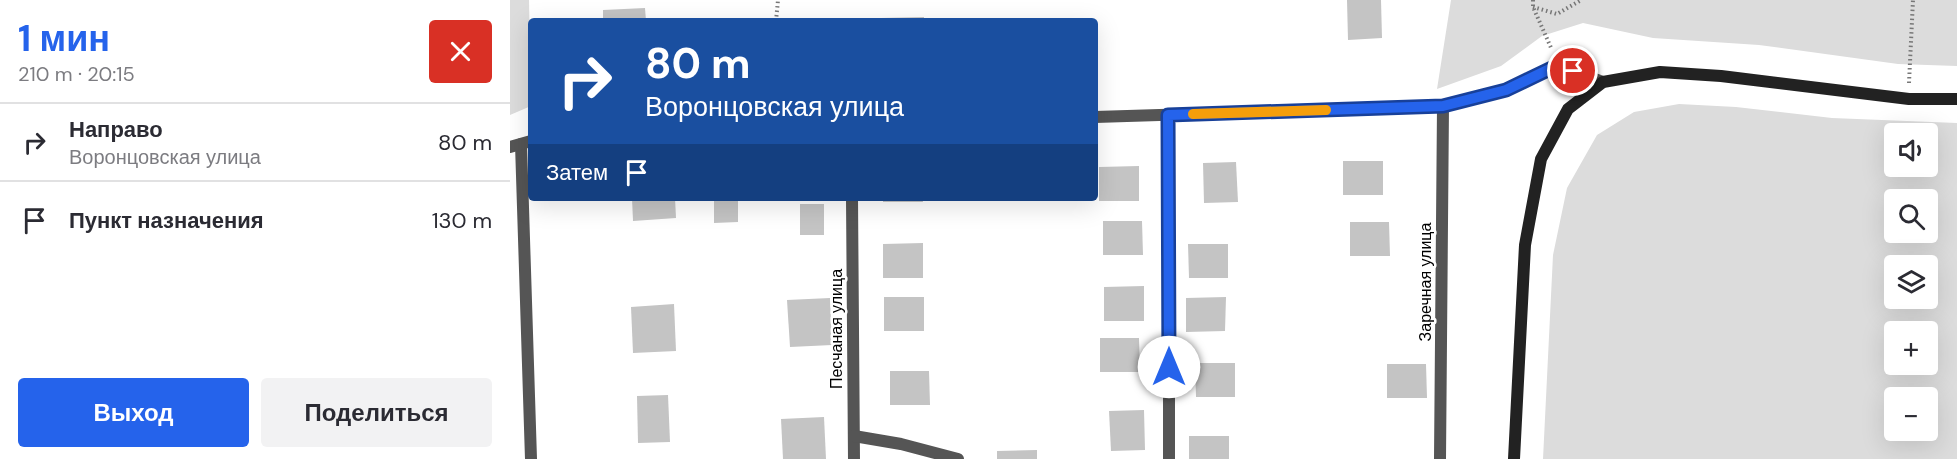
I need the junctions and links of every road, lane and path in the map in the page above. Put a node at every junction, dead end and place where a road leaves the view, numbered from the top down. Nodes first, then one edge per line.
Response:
1 (778, 0) edge
2 (1533, 0) edge
3 (1581, 0) edge
4 (1913, 0) edge
5 (1533, 7) junction
6 (776, 18) edge
7 (1558, 65) junction
8 (1603, 82) junction
9 (1909, 99) junction
10 (1957, 99) edge
11 (1443, 106) junction
12 (1168, 115) junction
13 (1098, 117) edge
14 (521, 144) edge
15 (852, 201) edge
16 (854, 436) junction
17 (531, 459) edge
18 (854, 459) edge
19 (958, 459) edge
20 (1169, 459) edge
21 (1440, 459) edge
22 (1514, 459) edge

1 - 6 path
2 - 5 path
3 - 5 path
4 - 9 path
5 - 7 path
7 - 8 street
7 - 11 street
8 - 9 main road
8 - 22 main road
9 - 10 main road
11 - 12 street
11 - 21 street, Заречная улица
12 - 13 street
12 - 20 street
14 - 17 street
15 - 16 street, Песчаная улица
16 - 18 street, Песчаная улица
16 - 19 street

